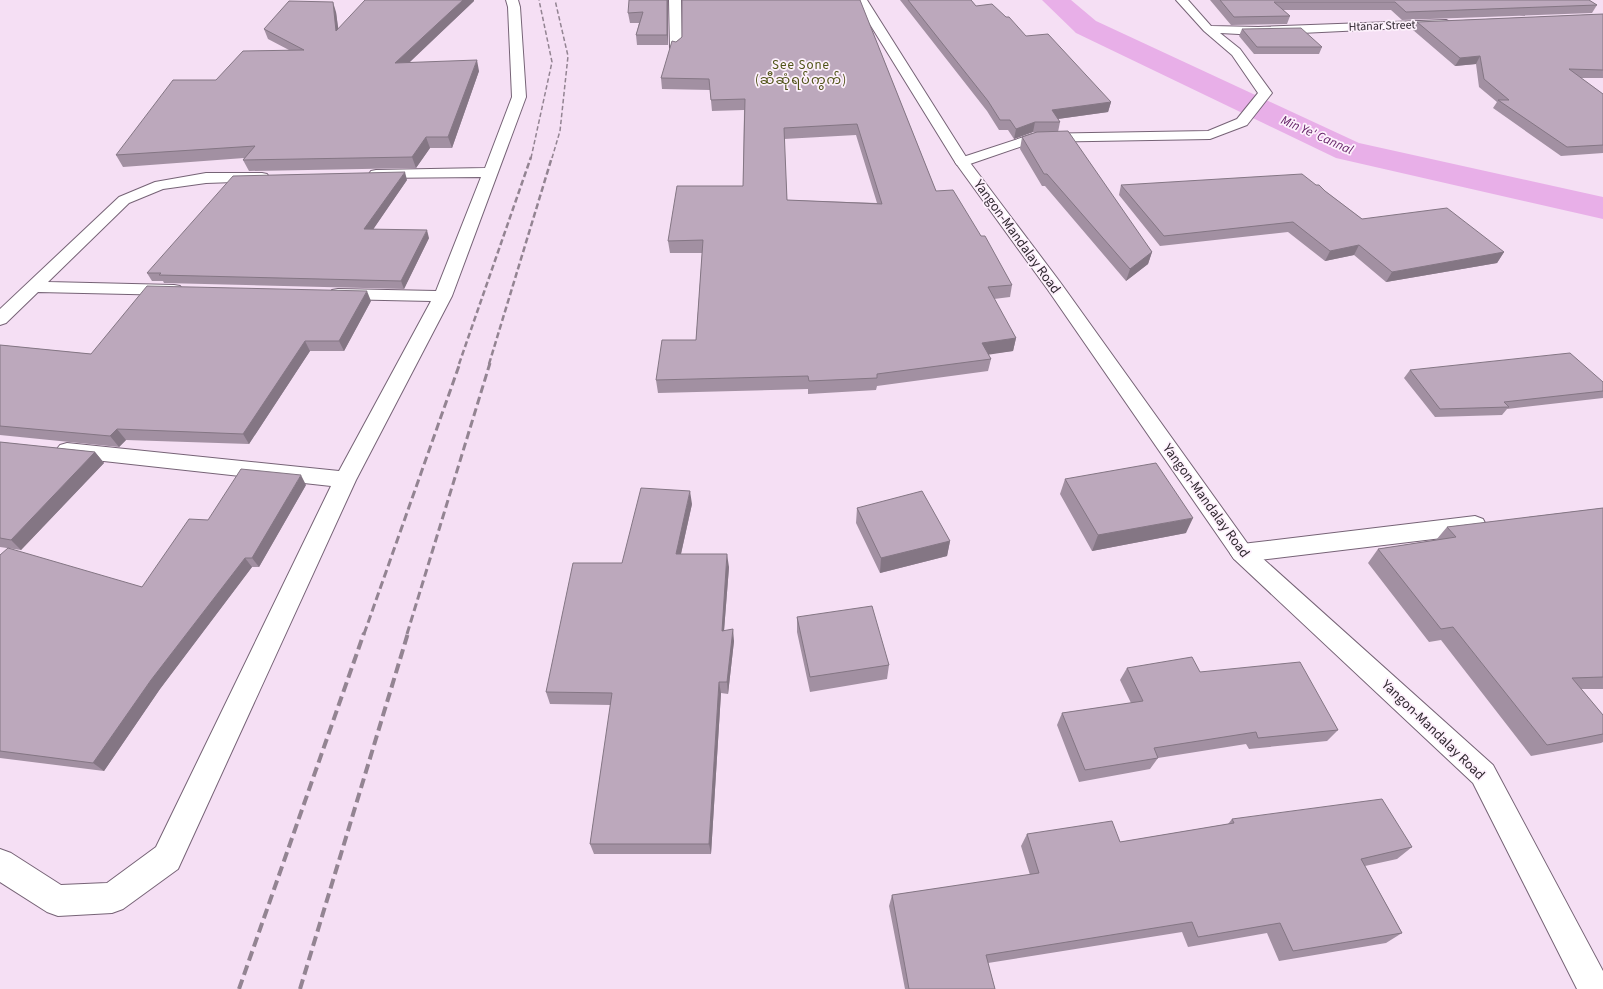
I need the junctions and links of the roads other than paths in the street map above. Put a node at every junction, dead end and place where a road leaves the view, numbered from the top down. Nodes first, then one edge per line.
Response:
1 (512, 0) edge
2 (674, 0) edge
3 (861, 0) edge
4 (1182, 0) edge
5 (1461, 23) edge
6 (1208, 30) junction
7 (676, 48) edge
8 (962, 162) junction
9 (491, 172) junction
10 (364, 175) edge
11 (277, 177) edge
12 (33, 287) junction
13 (190, 290) edge
14 (325, 293) edge
15 (443, 296) junction
16 (0, 319) edge
17 (47, 448) edge
18 (345, 480) junction
19 (1493, 522) edge
20 (1242, 553) junction
21 (0, 864) edge
22 (1595, 989) edge

1 - 9 main road
2 - 7 main road
3 - 8 main road, Yangon-Mandalay Road
4 - 6 main road
5 - 6 main road, Htanar Street
6 - 8 main road
8 - 20 main road, Yangon-Mandalay Road
9 - 10 main road
9 - 15 main road
11 - 12 main road
12 - 13 main road
12 - 16 main road
14 - 15 main road
15 - 18 main road
17 - 18 main road
18 - 21 main road
19 - 20 main road
20 - 22 main road, Yangon-Mandalay Road

